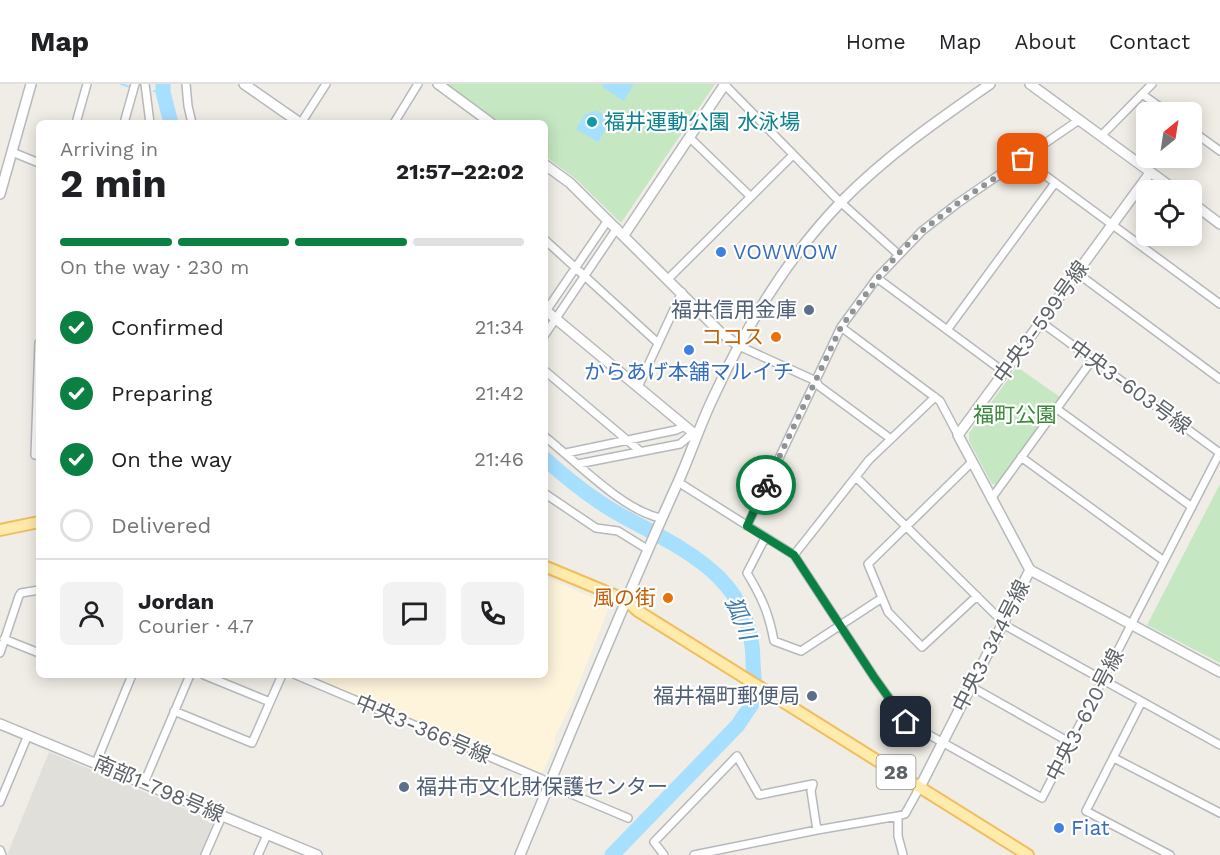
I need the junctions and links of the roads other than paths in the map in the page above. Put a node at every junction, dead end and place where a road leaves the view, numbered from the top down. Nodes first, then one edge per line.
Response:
1 (31, 84) edge
2 (87, 84) edge
3 (135, 84) edge
4 (145, 84) edge
5 (186, 84) edge
6 (244, 84) edge
7 (326, 84) edge
8 (418, 84) edge
9 (438, 84) edge
10 (724, 84) edge
11 (990, 84) edge
12 (1030, 84) edge
13 (1152, 84) edge
14 (1142, 94) junction
15 (1153, 102) edge
16 (77, 120) edge
17 (125, 120) edge
18 (150, 120) edge
19 (192, 120) edge
20 (296, 120) edge
21 (302, 120) edge
22 (396, 120) edge
23 (487, 120) edge
24 (1079, 120) junction
25 (1101, 136) junction
26 (689, 137) junction
27 (1202, 138) edge
28 (1220, 151) edge
29 (12, 152) junction
30 (793, 155) junction
31 (1023, 159) junction
32 (36, 162) edge
33 (548, 167) edge
34 (1150, 172) junction
35 (1161, 180) edge
36 (1055, 183) junction
37 (0, 194) edge
38 (750, 196) junction
39 (841, 202) junction
40 (1202, 210) edge
41 (608, 220) junction
42 (1220, 224) edge
43 (1112, 225) junction
44 (620, 231) junction
45 (548, 243) edge
46 (898, 254) junction
47 (576, 268) junction
48 (1077, 273) junction
49 (585, 275) junction
50 (878, 278) junction
51 (668, 279) junction
52 (682, 292) junction
53 (1220, 304) edge
54 (548, 307) edge
55 (548, 313) edge
56 (556, 319) junction
57 (1041, 322) junction
58 (841, 327) junction
59 (548, 330) edge
60 (947, 330) junction
61 (658, 343) junction
62 (739, 346) junction
63 (1092, 360) junction
64 (1004, 372) junction
65 (548, 373) edge
66 (1220, 379) edge
67 (816, 381) junction
68 (638, 387) junction
69 (935, 397) junction
70 (1057, 409) junction
71 (685, 426) junction
72 (36, 434) edge
73 (695, 434) junction
74 (958, 435) junction
75 (548, 439) edge
76 (891, 439) junction
77 (627, 440) junction
78 (640, 451) junction
79 (1220, 452) edge
80 (566, 453) junction
81 (36, 455) edge
82 (1021, 457) junction
83 (972, 462) junction
84 (578, 464) junction
85 (856, 477) junction
86 (678, 482) junction
87 (548, 496) edge
88 (991, 498) junction
89 (1192, 507) junction
90 (660, 519) junction
91 (36, 523) edge
92 (747, 526) junction
93 (906, 526) junction
94 (0, 530) edge
95 (765, 538) junction
96 (649, 544) junction
97 (794, 555) junction
98 (1164, 561) junction
99 (548, 568) edge
100 (1030, 570) junction
101 (36, 590) edge
102 (977, 596) junction
103 (882, 598) junction
104 (626, 600) junction
105 (1003, 622) junction
106 (1131, 625) junction
107 (840, 626) junction
108 (4, 639) junction
109 (0, 652) edge
110 (36, 652) edge
111 (1220, 672) edge
112 (131, 678) edge
113 (188, 678) edge
114 (211, 678) edge
115 (281, 678) edge
116 (303, 678) edge
117 (1103, 680) junction
118 (970, 686) junction
119 (270, 702) junction
120 (1141, 703) junction
121 (174, 711) junction
122 (0, 724) edge
123 (28, 735) junction
124 (942, 741) junction
125 (1071, 743) junction
126 (1220, 745) edge
127 (1114, 758) junction
128 (96, 763) junction
129 (144, 783) junction
130 (550, 783) junction
131 (920, 787) junction
132 (0, 801) edge
133 (1220, 813) edge
134 (222, 816) junction
135 (898, 816) junction
136 (628, 818) dead end
137 (817, 830) junction
138 (267, 835) junction
139 (0, 850) edge
140 (523, 854) edge
141 (2, 855) edge
142 (205, 855) edge
143 (258, 855) edge
144 (317, 855) edge
145 (664, 855) edge
146 (694, 855) edge
147 (903, 855) edge
148 (1028, 855) edge
149 (1170, 855) edge

1 - 29 street
2 - 16 street
3 - 17 street
4 - 18 street
5 - 19 street
6 - 20 street
7 - 21 street
8 - 22 street
9 - 23 street
10 - 26 street
10 - 30 street
11 - 39 street
12 - 24 street
13 - 14 street
14 - 15 street
14 - 25 street
24 - 25 street
24 - 31 street
25 - 34 street
26 - 38 street
26 - 44 street
27 - 28 street
29 - 32 street
29 - 37 street
30 - 38 street
30 - 39 street
31 - 36 street
31 - 46 street
33 - 41 street
34 - 35 street
34 - 43 street, 中央3-599号線
36 - 43 street
36 - 60 street
38 - 51 street
39 - 46 street
39 - 62 street
40 - 42 street
41 - 44 street
41 - 47 street
43 - 48 street, 中央3-599号線
43 - 53 street
44 - 49 street
44 - 51 street
45 - 47 street
46 - 50 street
47 - 49 street
47 - 54 street
48 - 57 street, 中央3-599号線
48 - 66 street
49 - 56 street
49 - 61 street
50 - 58 street
50 - 60 street
51 - 52 street
52 - 61 street
52 - 62 street
55 - 56 street
56 - 59 street
56 - 68 street
57 - 63 street, 中央3-603号線
57 - 64 street, 中央3-599号線
58 - 67 street
58 - 69 street
60 - 64 street
61 - 68 street
62 - 67 street
62 - 73 street
63 - 70 street
63 - 79 street, 中央3-603号線
64 - 74 street, 中央3-599号線
65 - 77 street
67 - 76 street
67 - 92 street
68 - 71 street
69 - 74 street
69 - 76 street
70 - 82 street
70 - 89 street
71 - 73 street
71 - 77 street
72 - 81 street
73 - 78 street
73 - 86 street
74 - 83 street
75 - 80 street
76 - 85 street
77 - 78 street
77 - 80 street
78 - 84 street
79 - 89 street, 中央3-620号線
80 - 84 street
82 - 88 street
82 - 98 street
83 - 88 street
83 - 93 street
84 - 90 street
85 - 93 street
85 - 97 street
86 - 90 street
86 - 92 street
87 - 96 street
88 - 100 street
89 - 98 street, 中央3-620号線
90 - 96 street
91 - 94 main road
92 - 95 street
93 - 102 street
93 - 103 street
95 - 97 street
95 - 107 street
96 - 104 street
97 - 107 street
98 - 106 street, 中央3-620号線
99 - 104 main road, 28
100 - 105 street, 中央3-344号線
100 - 106 street
101 - 108 street
102 - 103 street
102 - 105 street
103 - 107 street
104 - 130 street
104 - 131 main road, 28
105 - 117 street
105 - 118 street, 中央3-344号線
106 - 111 street
106 - 117 street, 中央3-620号線
107 - 124 street
108 - 109 street
108 - 110 street
112 - 128 street
113 - 121 street
114 - 119 street
115 - 119 street
116 - 130 street, 中央3-366号線
117 - 120 street
117 - 125 street, 中央3-620号線
118 - 124 street, 中央3-344号線
118 - 125 street
119 - 121 street
120 - 126 street
120 - 127 street
121 - 129 street
122 - 123 street, 南部1-798号線
123 - 128 street, 南部1-798号線
123 - 132 street
124 - 125 street, 中央3-620号線
124 - 131 street, 中央3-344号線
127 - 133 street
127 - 149 street
128 - 129 street, 南部1-798号線
129 - 134 street, 南部1-798号線
130 - 136 street, 中央3-366号線
130 - 140 street
131 - 135 street
131 - 148 main road, 28
134 - 138 street, 南部1-798号線
134 - 142 street
135 - 137 street
135 - 147 street
137 - 145 street
137 - 146 street
138 - 143 street
138 - 144 street, 南部1-798号線
139 - 141 street

